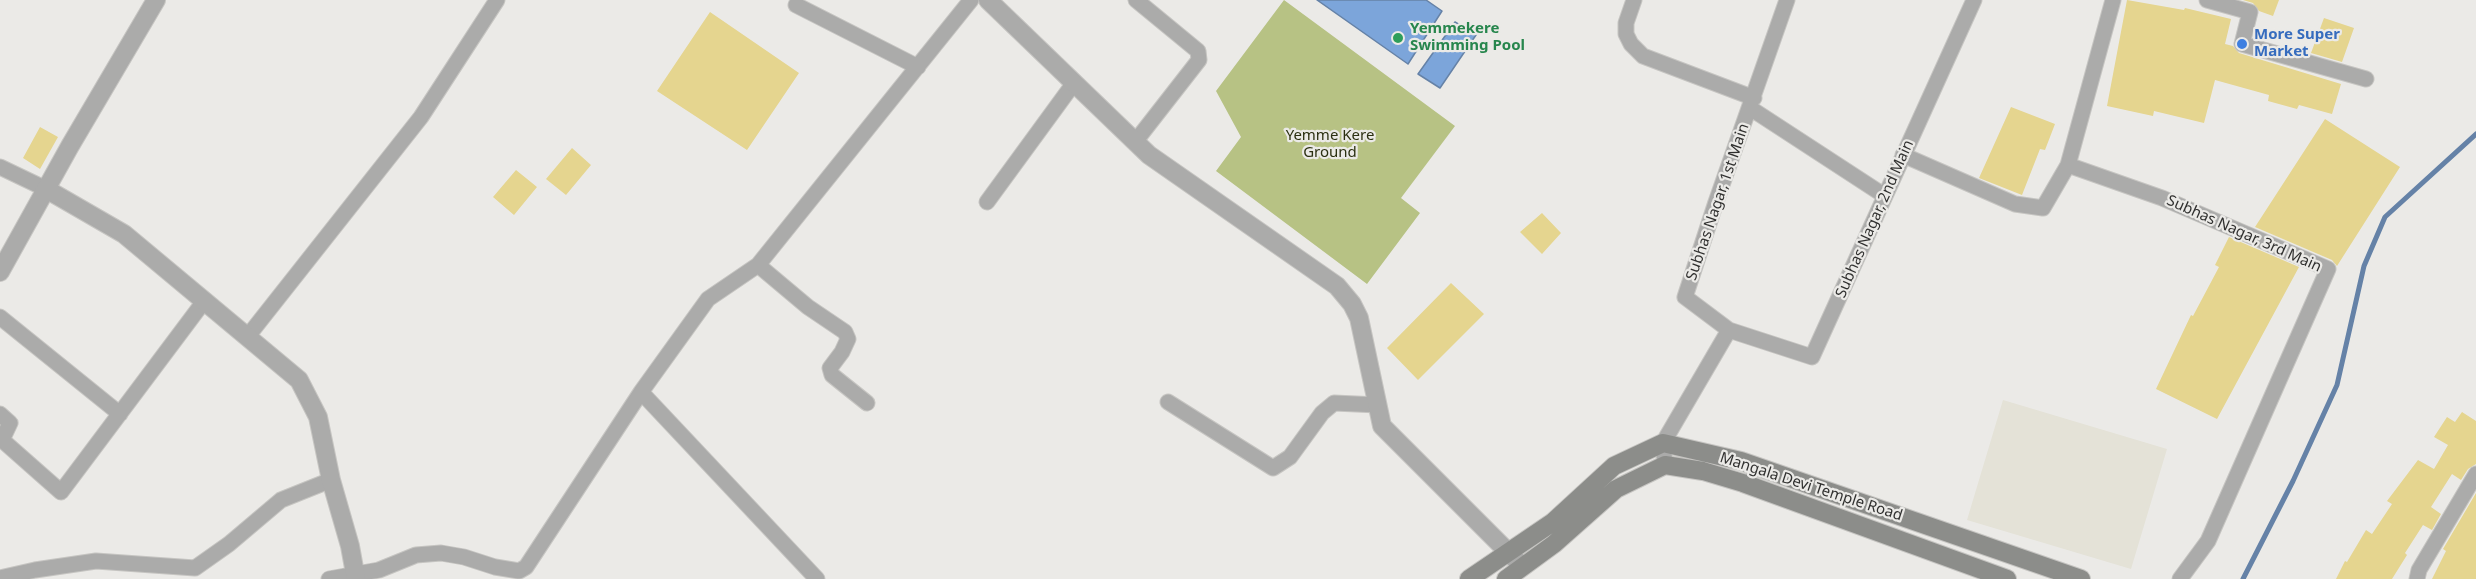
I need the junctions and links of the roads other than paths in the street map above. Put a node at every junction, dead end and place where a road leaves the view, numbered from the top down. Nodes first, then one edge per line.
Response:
1 (156, 0) edge
2 (497, 0) edge
3 (971, 0) edge
4 (988, 0) edge
5 (1136, 0) edge
6 (1634, 0) edge
7 (1787, 0) edge
8 (1974, 0) edge
9 (2113, 0) edge
10 (2207, 0) edge
11 (2229, 3) edge
12 (796, 5) dead end
13 (918, 67) junction
14 (2366, 79) dead end
15 (1074, 83) junction
16 (1752, 103) junction
17 (1135, 142) junction
18 (1904, 155) junction
19 (2067, 165) junction
20 (0, 167) edge
21 (46, 189) junction
22 (1885, 196) junction
23 (987, 202) dead end
24 (758, 266) junction
25 (0, 272) edge
26 (205, 300) junction
27 (0, 317) edge
28 (1729, 330) junction
29 (248, 336) junction
30 (641, 392) junction
31 (1168, 402) dead end
32 (867, 403) dead end
33 (1378, 405) junction
34 (0, 414) edge
35 (120, 414) junction
36 (1663, 443) junction
37 (1665, 465) junction
38 (2476, 474) edge
39 (331, 480) junction
40 (1508, 554) junction
41 (1523, 567) junction
42 (356, 576) edge
43 (0, 578) edge
44 (329, 579) edge
45 (817, 579) edge
46 (1469, 579) edge
47 (1506, 579) edge
48 (2007, 579) edge
49 (2081, 579) edge
50 (2180, 579) edge
51 (2417, 579) edge

1 - 21 street
2 - 29 street
3 - 13 street
4 - 15 street
5 - 17 street
6 - 16 street
7 - 16 street, Subhas Nagar, 1st Main
8 - 18 street, Subhas Nagar, 2nd Main
9 - 19 street
10 - 11 street
11 - 14 street
12 - 13 street
13 - 24 street
15 - 17 street
15 - 23 street
16 - 22 street
16 - 28 street, Subhas Nagar, 1st Main
17 - 33 street
18 - 19 street
18 - 22 street, Subhas Nagar, 2nd Main
19 - 50 street, Subhas Nagar, 3rd Main
20 - 21 street
21 - 25 street
21 - 26 street
22 - 28 street, Subhas Nagar, 2nd Main
24 - 30 street
24 - 32 street
26 - 29 street
26 - 35 street
27 - 35 street
28 - 36 street
29 - 39 street
30 - 42 street
30 - 45 street
31 - 33 street
33 - 40 street
34 - 35 street
36 - 37 street
36 - 40 main road
36 - 49 main road, Mangala Devi Temple Road
37 - 41 main road
37 - 48 main road, Mangala Devi Temple Road
38 - 51 street
39 - 42 street
39 - 43 street
40 - 41 street
40 - 46 main road
41 - 47 main road
42 - 44 street

